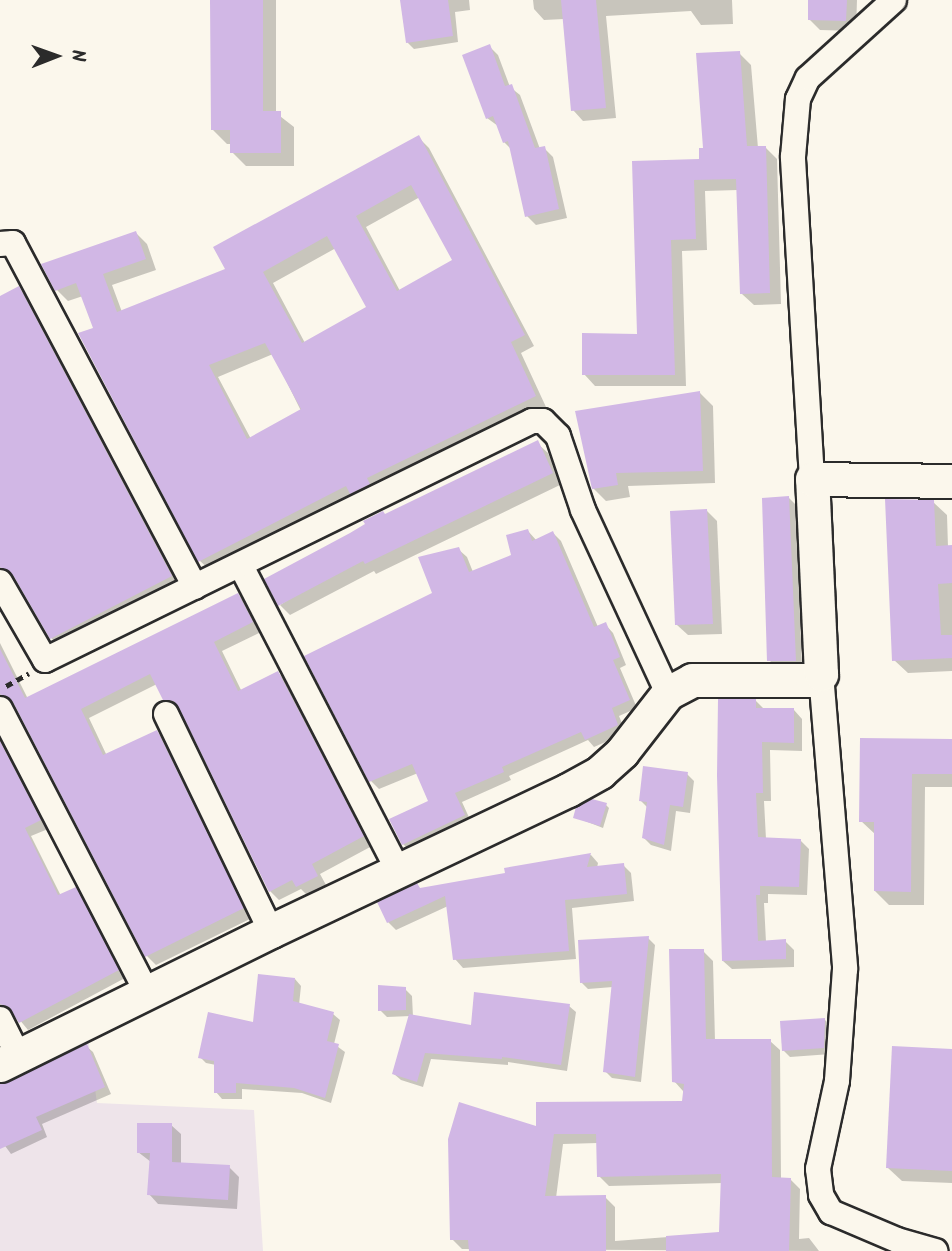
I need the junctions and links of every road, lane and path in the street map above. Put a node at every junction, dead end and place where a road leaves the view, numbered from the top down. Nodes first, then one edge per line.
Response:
1 (894, 0) edge
2 (0, 244) edge
3 (812, 478) junction
4 (952, 481) edge
5 (240, 566) junction
6 (0, 582) edge
7 (195, 587) junction
8 (821, 674) junction
9 (668, 693) junction
10 (0, 709) edge
11 (166, 714) dead end
12 (398, 870) junction
13 (271, 931) junction
14 (147, 992) junction
15 (0, 1019) edge
16 (9, 1060) edge
17 (936, 1251) edge

1 - 3 street
2 - 7 street
3 - 4 street
3 - 8 street
5 - 7 street
5 - 9 street
5 - 12 street
6 - 7 street
8 - 9 street
8 - 17 street
9 - 12 street
10 - 14 street
11 - 13 street
12 - 13 street
13 - 14 street
14 - 16 street
15 - 16 street

